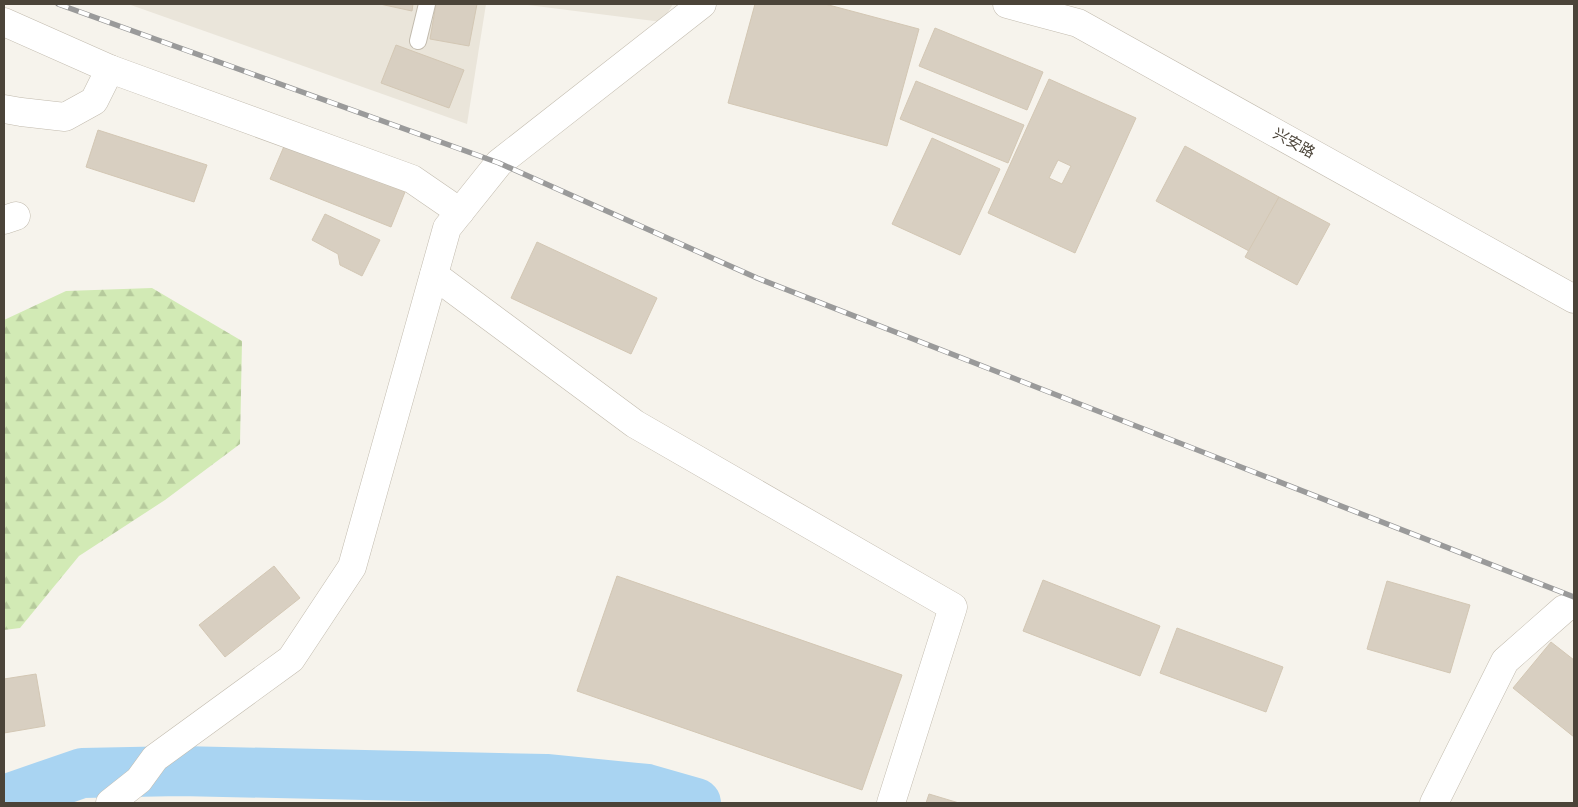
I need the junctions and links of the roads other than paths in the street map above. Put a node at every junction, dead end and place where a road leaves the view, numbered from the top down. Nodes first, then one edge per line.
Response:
1 (427, 4) edge
2 (702, 4) edge
3 (1007, 4) edge
4 (4, 22) edge
5 (418, 41) dead end
6 (110, 69) junction
7 (4, 109) edge
8 (460, 212) junction
9 (434, 275) junction
10 (1574, 299) edge
11 (1564, 609) dead end
12 (110, 803) edge
13 (892, 803) edge
14 (1434, 803) edge

1 - 5 lane
2 - 8 street
3 - 10 street, 兴安路
4 - 6 street
6 - 7 street
6 - 8 street
8 - 9 street
9 - 12 street
9 - 13 street
11 - 14 street

